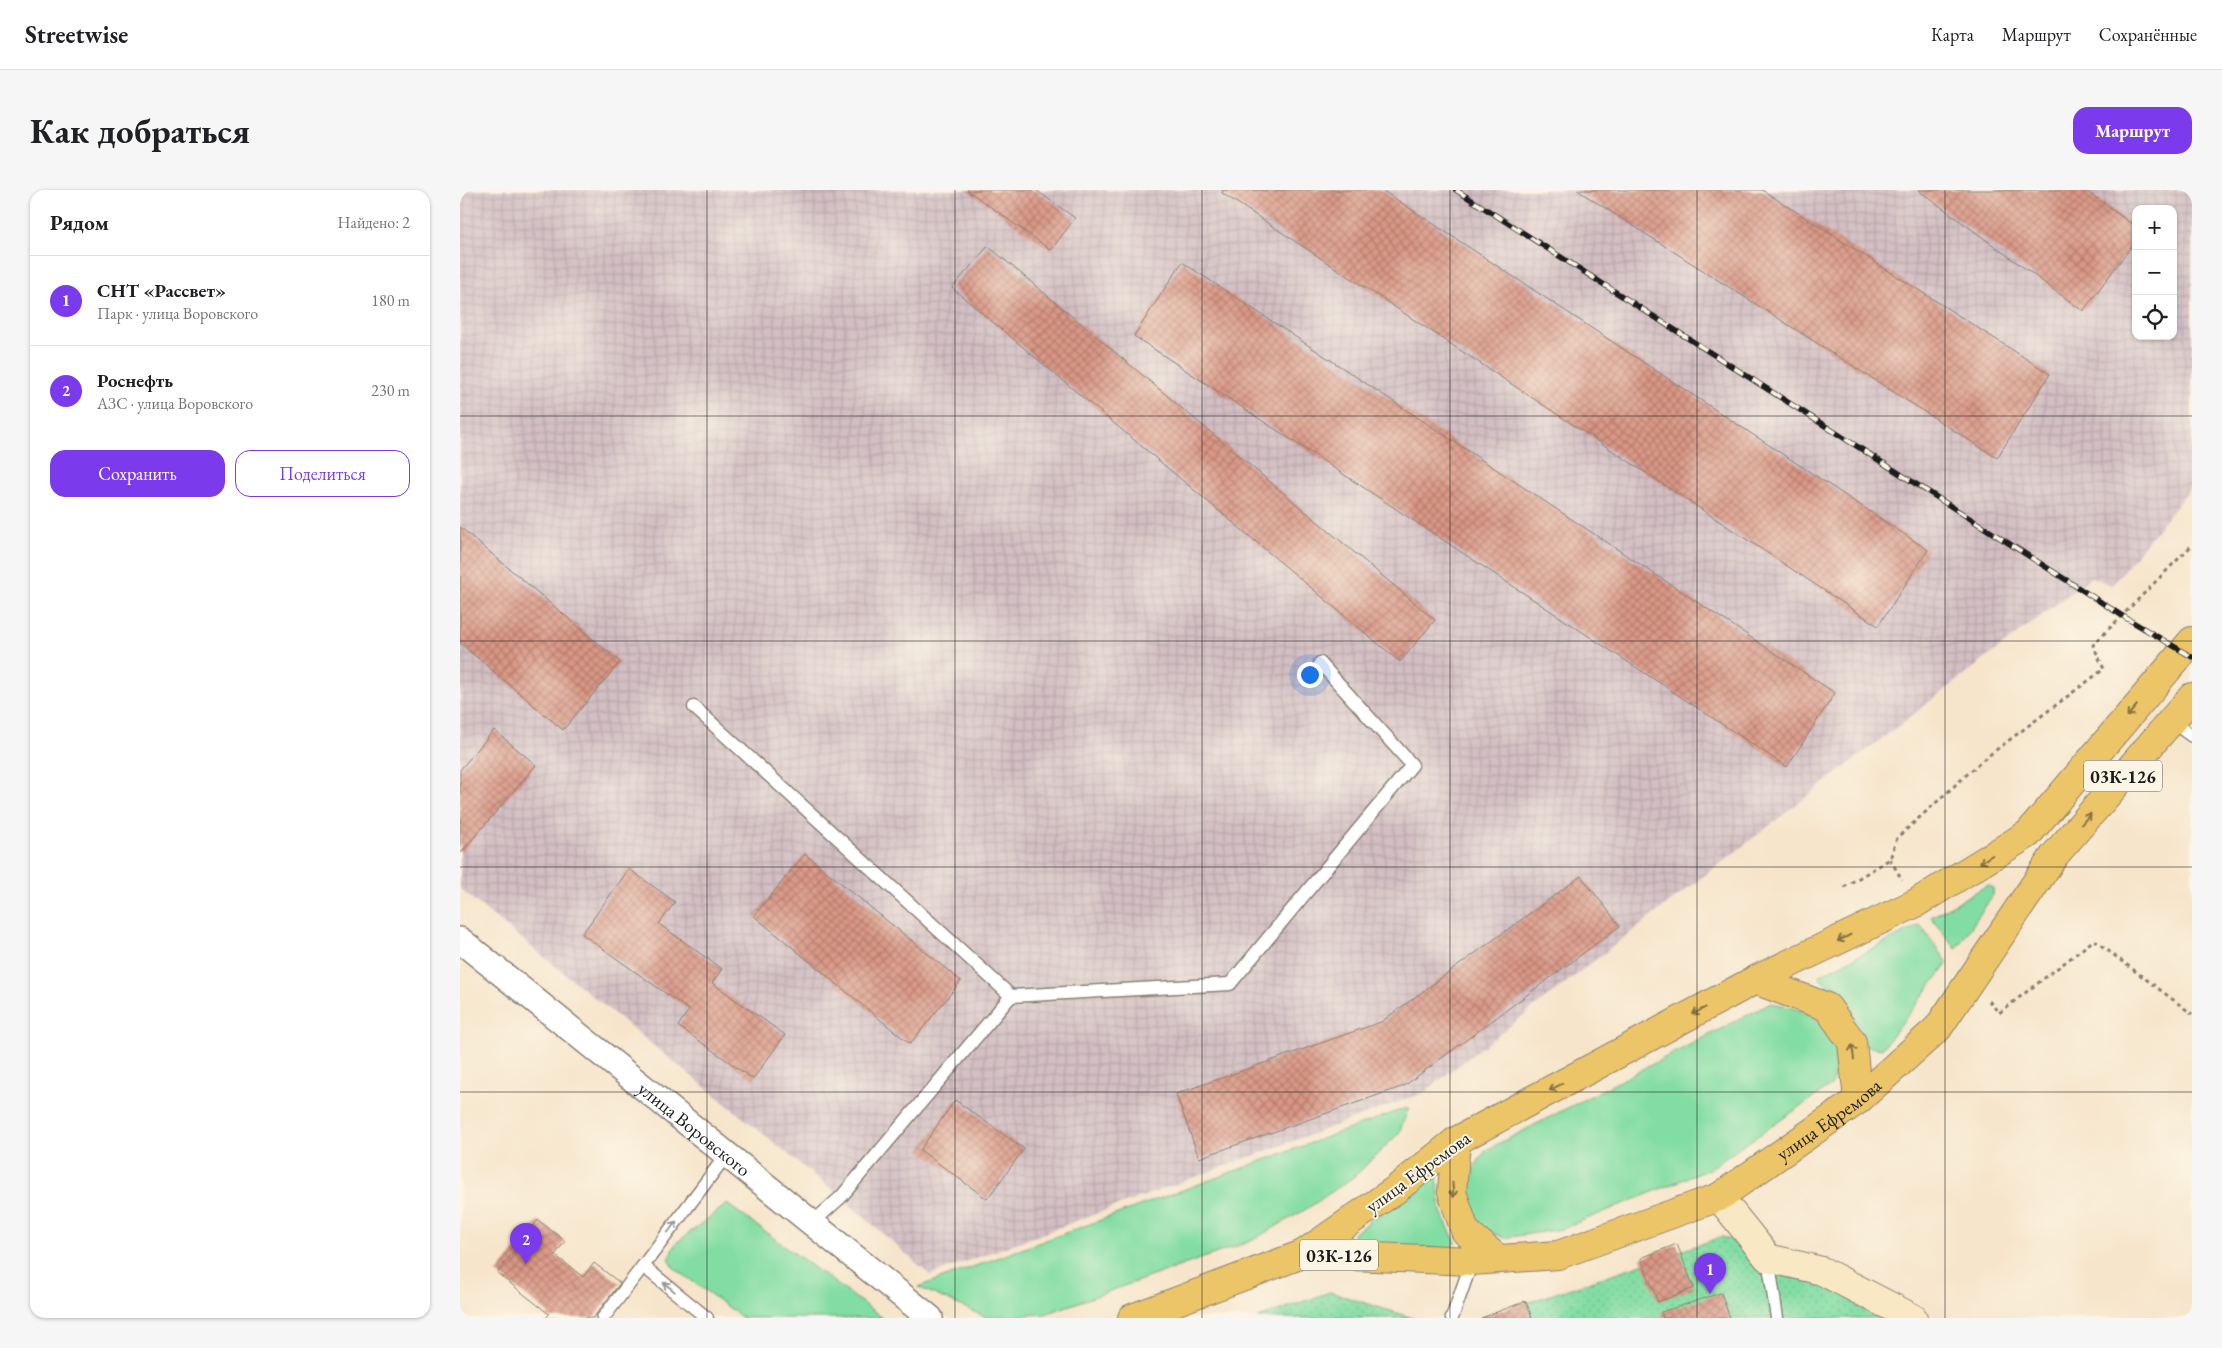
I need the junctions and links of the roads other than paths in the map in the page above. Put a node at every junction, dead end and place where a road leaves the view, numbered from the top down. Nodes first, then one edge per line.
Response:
1 (2192, 641) edge
2 (1320, 663) dead end
3 (2192, 697) edge
4 (694, 707) dead end
5 (2182, 729) edge
6 (460, 940) edge
7 (1755, 980) junction
8 (1011, 996) junction
9 (1858, 1100) junction
10 (1456, 1141) junction
11 (727, 1154) junction
12 (1719, 1197) junction
13 (811, 1224) junction
14 (1303, 1254) junction
15 (1768, 1258) junction
16 (1485, 1260) junction
17 (643, 1266) junction
18 (603, 1318) edge
19 (707, 1318) edge
20 (930, 1318) edge
21 (1132, 1318) edge
22 (1452, 1318) edge
23 (1777, 1318) edge
24 (1913, 1318) edge

1 -> 7 main road, улица Ефремова / 03К-126
2 - 8 lane
3 - 5 main road, улица Ефремова / 03К-126
4 - 8 lane
9 -> 5 main road, улица Ефремова / 03К-126
6 - 11 street, улица Воровского
9 -> 7 main road
7 -> 10 main road, улица Ефремова / 03К-126
8 - 13 lane
9 - 12 main road, улица Ефремова / 03К-126
10 - 14 main road, улица Ефремова / 03К-126
10 -> 16 main road
11 - 13 street, улица Воровского
17 -> 11 lane
12 - 15 street
12 - 16 main road, улица Ефремова / 03К-126
13 - 20 street, улица Воровского
14 - 16 main road, улица Ефремова / 03К-126
14 - 21 main road, улица Ефремова / 03К-126
15 - 23 lane
15 - 24 street
16 - 22 lane
17 - 18 lane
19 -> 17 lane

